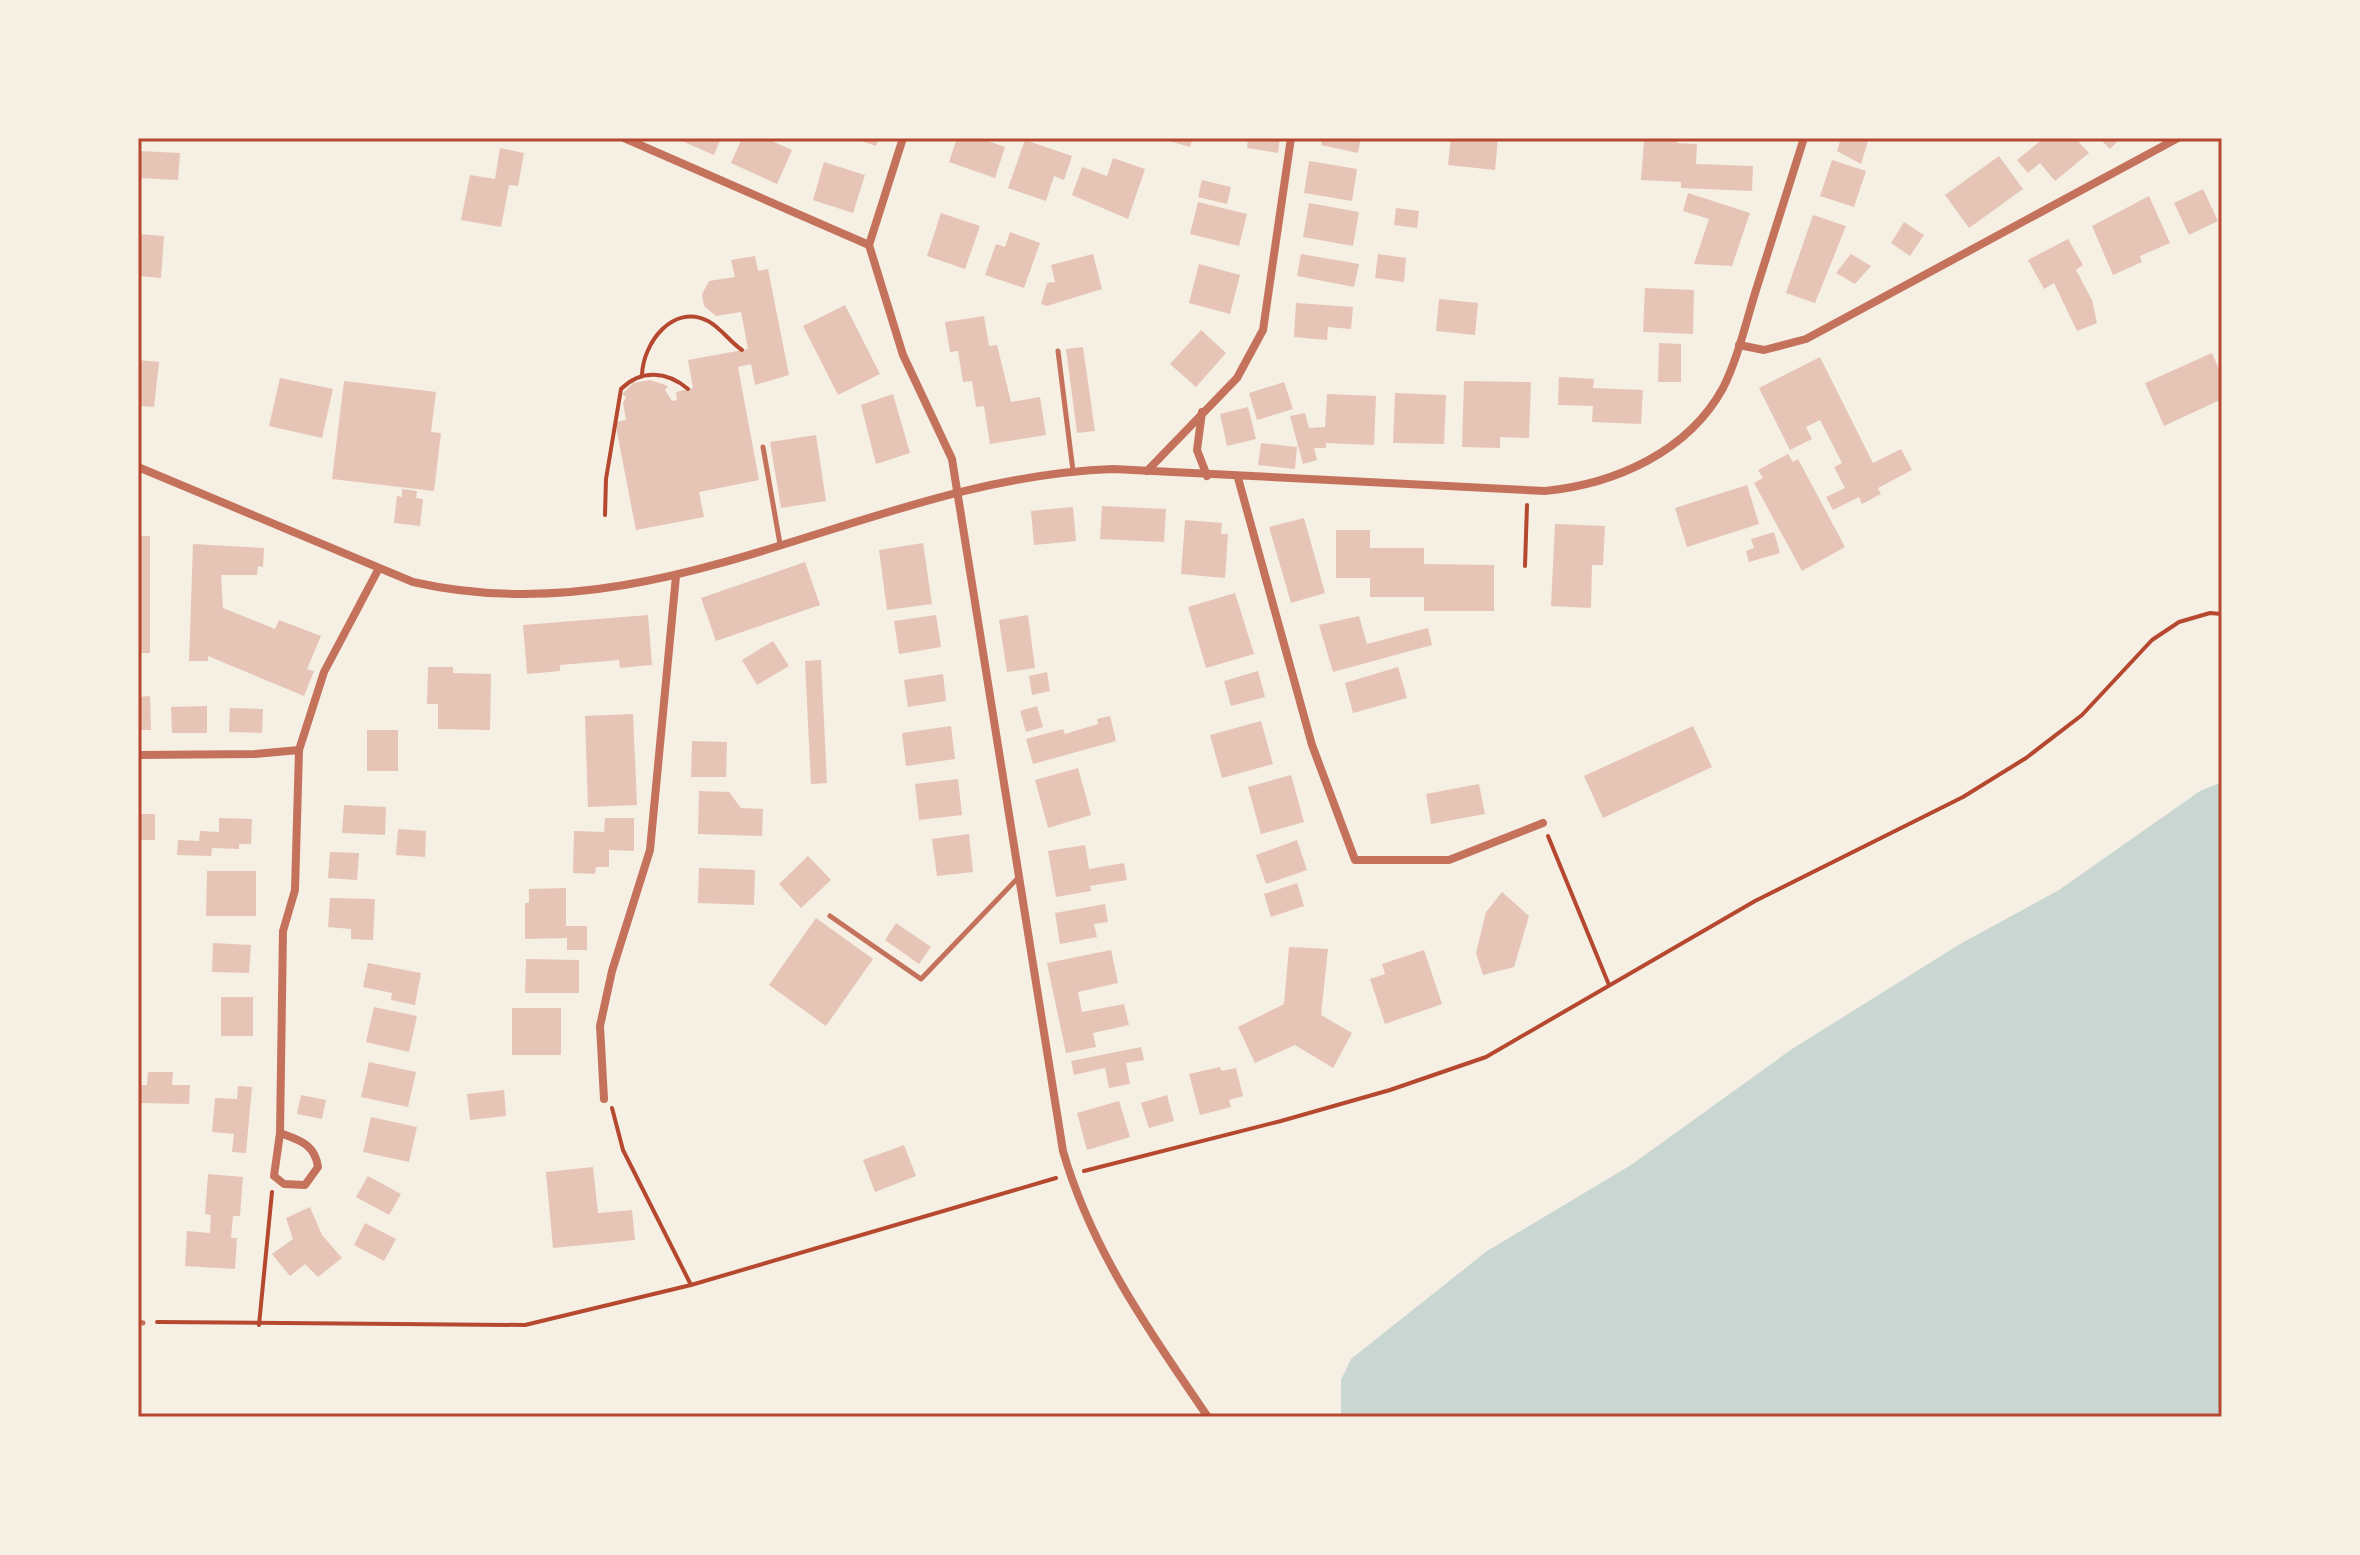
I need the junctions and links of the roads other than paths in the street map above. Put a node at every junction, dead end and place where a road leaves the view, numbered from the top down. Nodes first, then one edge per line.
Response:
1 (624, 138) edge
2 (903, 138) edge
3 (1291, 138) edge
4 (1804, 138) edge
5 (2178, 138) edge
6 (869, 245) junction
7 (1739, 345) junction
8 (1058, 351) dead end
9 (1203, 411) junction
10 (763, 447) dead end
11 (138, 467) edge
12 (1073, 471) junction
13 (1147, 471) junction
14 (1207, 476) junction
15 (1238, 478) junction
16 (955, 491) junction
17 (780, 544) junction
18 (378, 570) junction
19 (676, 576) junction
20 (299, 750) junction
21 (138, 755) edge
22 (1543, 823) road end
23 (1018, 878) junction
24 (830, 916) dead end
25 (604, 1099) road end
26 (280, 1133) junction
27 (1208, 1417) edge

1 - 6 street
2 - 6 street
3 - 9 street
4 - 7 street
5 - 7 street
6 - 16 street
7 - 15 street
8 - 12 lane
9 - 13 street
9 - 14 street
10 - 17 lane
11 - 18 street
12 - 13 street
12 - 16 street
13 - 14 street
14 - 15 street
15 - 22 street
16 - 17 street
16 - 23 street
17 - 19 street
18 - 19 street
18 - 20 street
19 - 25 street
20 - 21 street
20 - 26 street
23 - 24 lane
23 - 27 street
26 - 26 street

